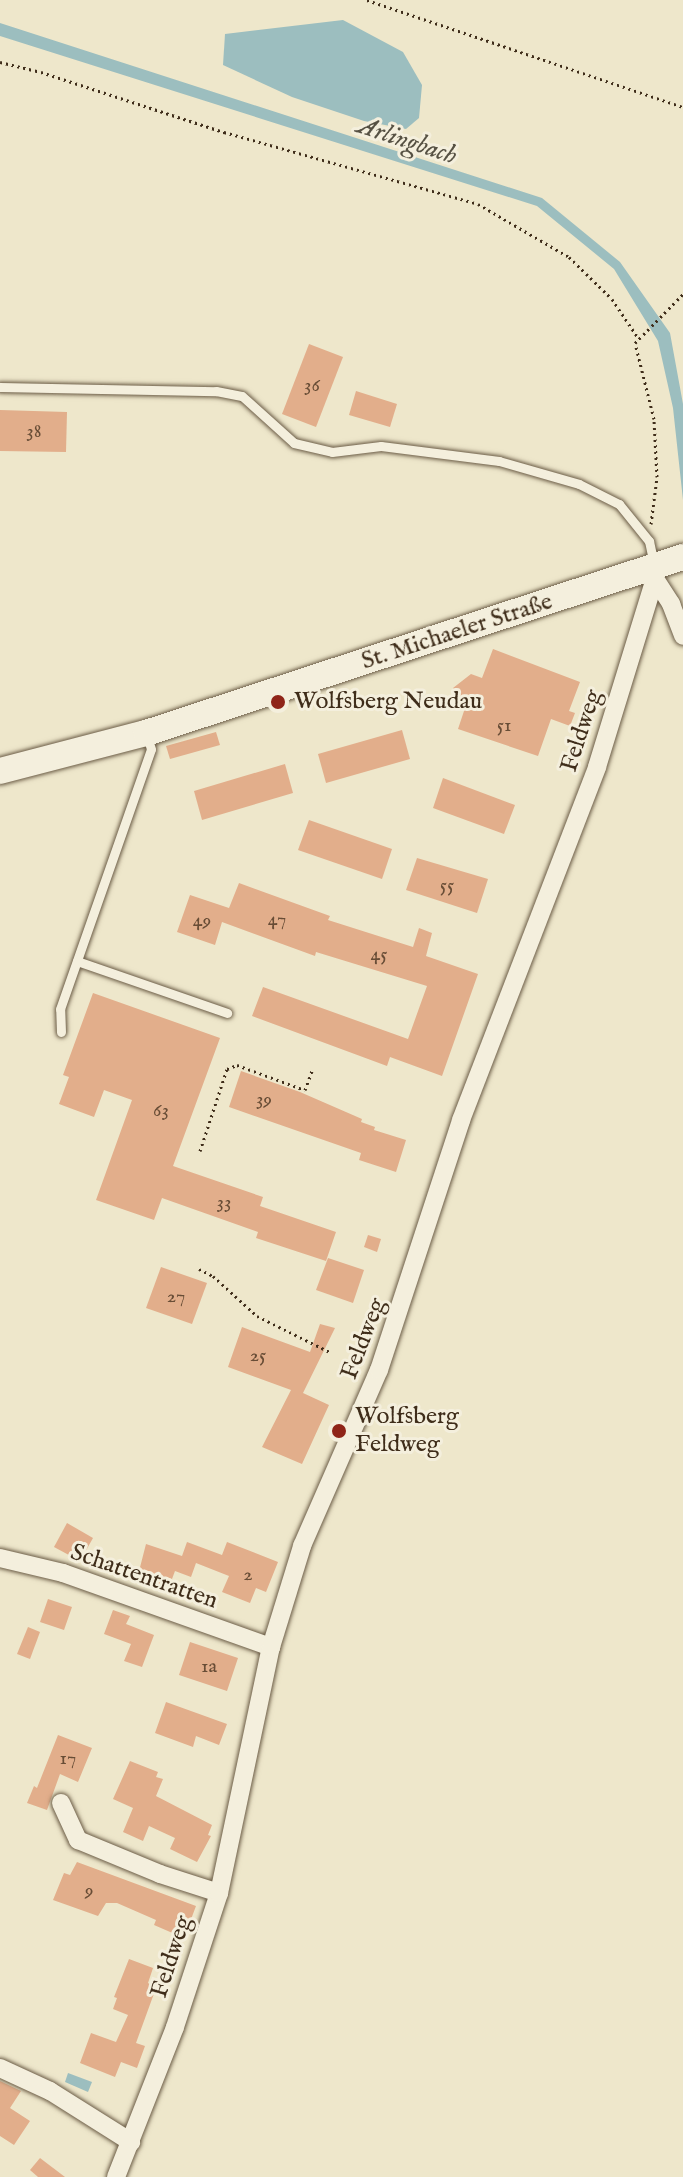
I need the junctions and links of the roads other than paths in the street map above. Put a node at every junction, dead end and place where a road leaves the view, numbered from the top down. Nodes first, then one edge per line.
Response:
1 (0, 387) edge
2 (667, 566) edge
3 (683, 636) edge
4 (146, 733) junction
5 (0, 771) edge
6 (77, 961) junction
7 (227, 1013) dead end
8 (61, 1032) dead end
9 (0, 1558) edge
10 (271, 1647) junction
11 (61, 1803) dead end
12 (219, 1893) junction
13 (0, 2068) edge
14 (131, 2142) junction
15 (116, 2177) edge

1 - 2 lane
2 - 3 street
2 - 4 main road, St. Michaeler Straße
2 - 10 street, Feldweg
4 - 5 main road, St. Michaeler Straße
4 - 6 lane
6 - 7 lane
6 - 8 lane
9 - 10 street, Schattentratten
10 - 12 street, Feldweg
11 - 12 street
12 - 14 street, Feldweg
13 - 14 street
14 - 15 street, Feldweg

